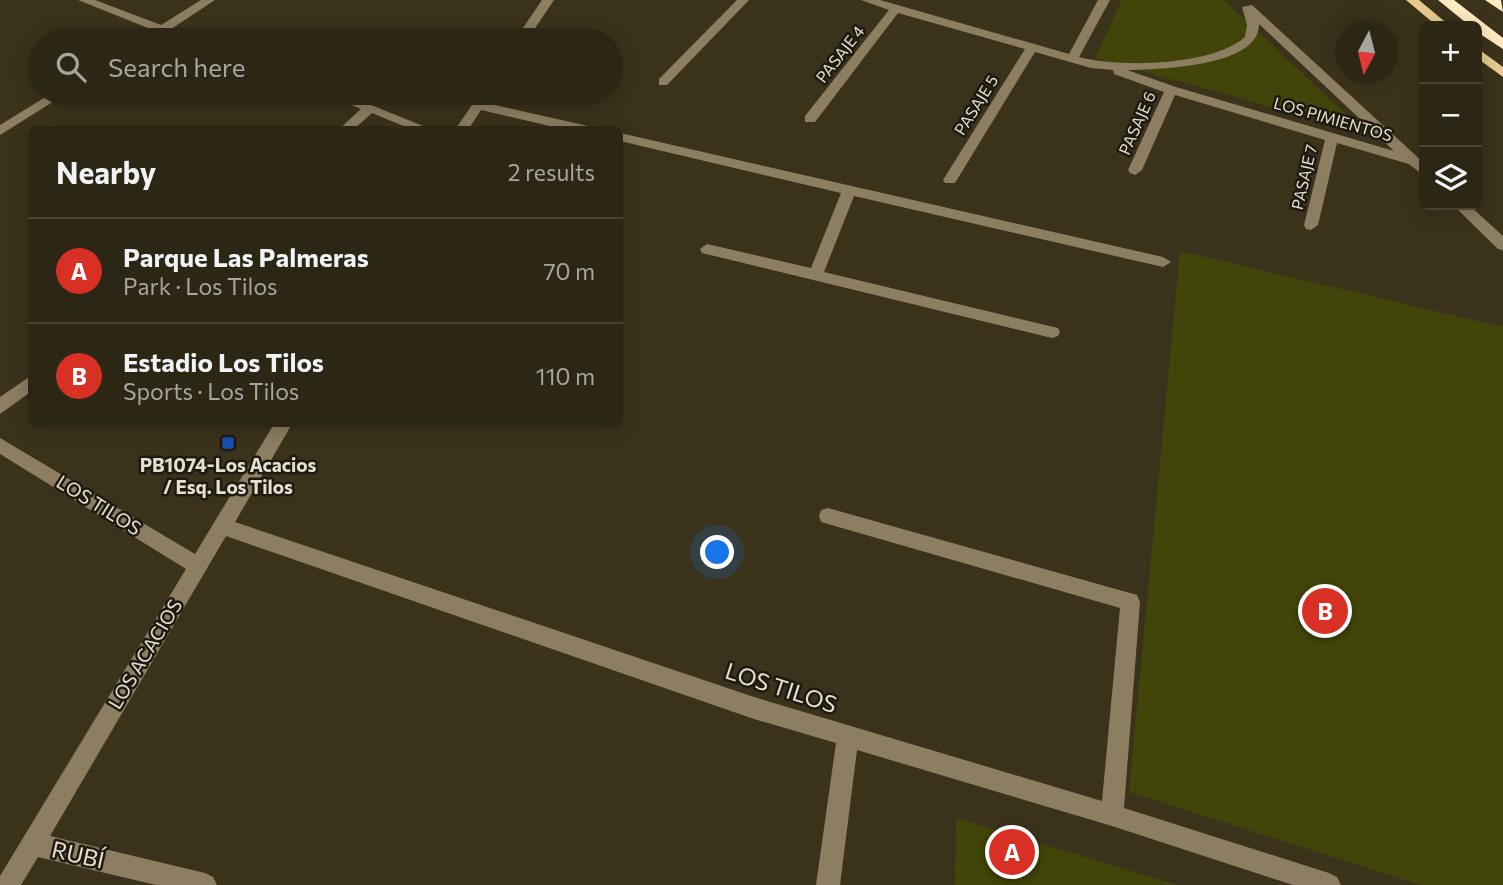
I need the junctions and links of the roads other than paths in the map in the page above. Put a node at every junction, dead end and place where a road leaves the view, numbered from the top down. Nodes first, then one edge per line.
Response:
1 (84, 0) edge
2 (209, 0) edge
3 (548, 0) edge
4 (743, 0) edge
5 (867, 0) edge
6 (1104, 0) edge
7 (1412, 0) edge
8 (1445, 0) edge
9 (1492, 0) edge
10 (1244, 3) edge
11 (896, 8) junction
12 (1503, 8) edge
13 (1438, 21) edge
14 (157, 28) edge
15 (165, 28) edge
16 (529, 28) edge
17 (1503, 45) edge
18 (1032, 47) junction
19 (1482, 56) edge
20 (1072, 59) junction
21 (1108, 67) junction
22 (1503, 73) edge
23 (663, 82) dead end
24 (1171, 90) junction
25 (42, 105) edge
26 (362, 105) edge
27 (478, 105) edge
28 (503, 105) edge
29 (370, 108) junction
30 (810, 118) dead end
31 (349, 126) edge
32 (417, 126) edge
33 (464, 126) edge
34 (574, 126) edge
35 (0, 131) edge
36 (623, 137) edge
37 (1332, 137) junction
38 (1413, 161) junction
39 (1419, 166) edge
40 (1135, 170) dead end
41 (950, 180) dead end
42 (849, 189) junction
43 (1465, 210) edge
44 (1311, 225) dead end
45 (1503, 245) edge
46 (708, 249) dead end
47 (1163, 262) dead end
48 (816, 274) junction
49 (1052, 332) dead end
50 (28, 384) edge
51 (0, 407) edge
52 (281, 427) edge
53 (0, 444) edge
54 (828, 516) dead end
55 (222, 526) junction
56 (198, 566) junction
57 (848, 737) junction
58 (1112, 815) junction
59 (33, 844) junction
60 (8, 885) edge
61 (205, 885) edge
62 (828, 885) edge
63 (1329, 885) edge

1 - 14 street
2 - 15 street
3 - 16 street
4 - 23 street
5 - 11 street, LOS PIMIENTOS
6 - 20 street
7 - 13 main road
8 - 17 highway
9 - 12 highway
10 - 21 street, LOS PIMIENTOS
10 - 38 street, LOS PIMIENTOS
11 - 18 street, LOS PIMIENTOS
11 - 30 street, PASAJE 4
18 - 20 street, LOS PIMIENTOS
18 - 41 street, PASAJE 5
19 - 22 main road
20 - 21 street, LOS PIMIENTOS
21 - 24 street, LOS PIMIENTOS
24 - 37 street, LOS PIMIENTOS
24 - 40 street, PASAJE 6
25 - 35 street
26 - 29 street
27 - 33 street
28 - 34 street
29 - 31 street
29 - 32 street
36 - 42 street
37 - 38 street, LOS PIMIENTOS
37 - 44 street, PASAJE 7
38 - 39 street
42 - 47 street
42 - 48 street
43 - 45 street
46 - 48 street
48 - 49 street
50 - 51 street
52 - 55 street, LOS ACACIOS
53 - 56 street, LOS TILOS
54 - 58 street
55 - 56 street, LOS ACACIOS
55 - 57 street, LOS TILOS
56 - 59 street, LOS ACACIOS
57 - 58 street, LOS TILOS
57 - 62 street
58 - 63 street, LOS TILOS
59 - 60 street, LOS ACACIOS
59 - 61 street, RUBÍ

